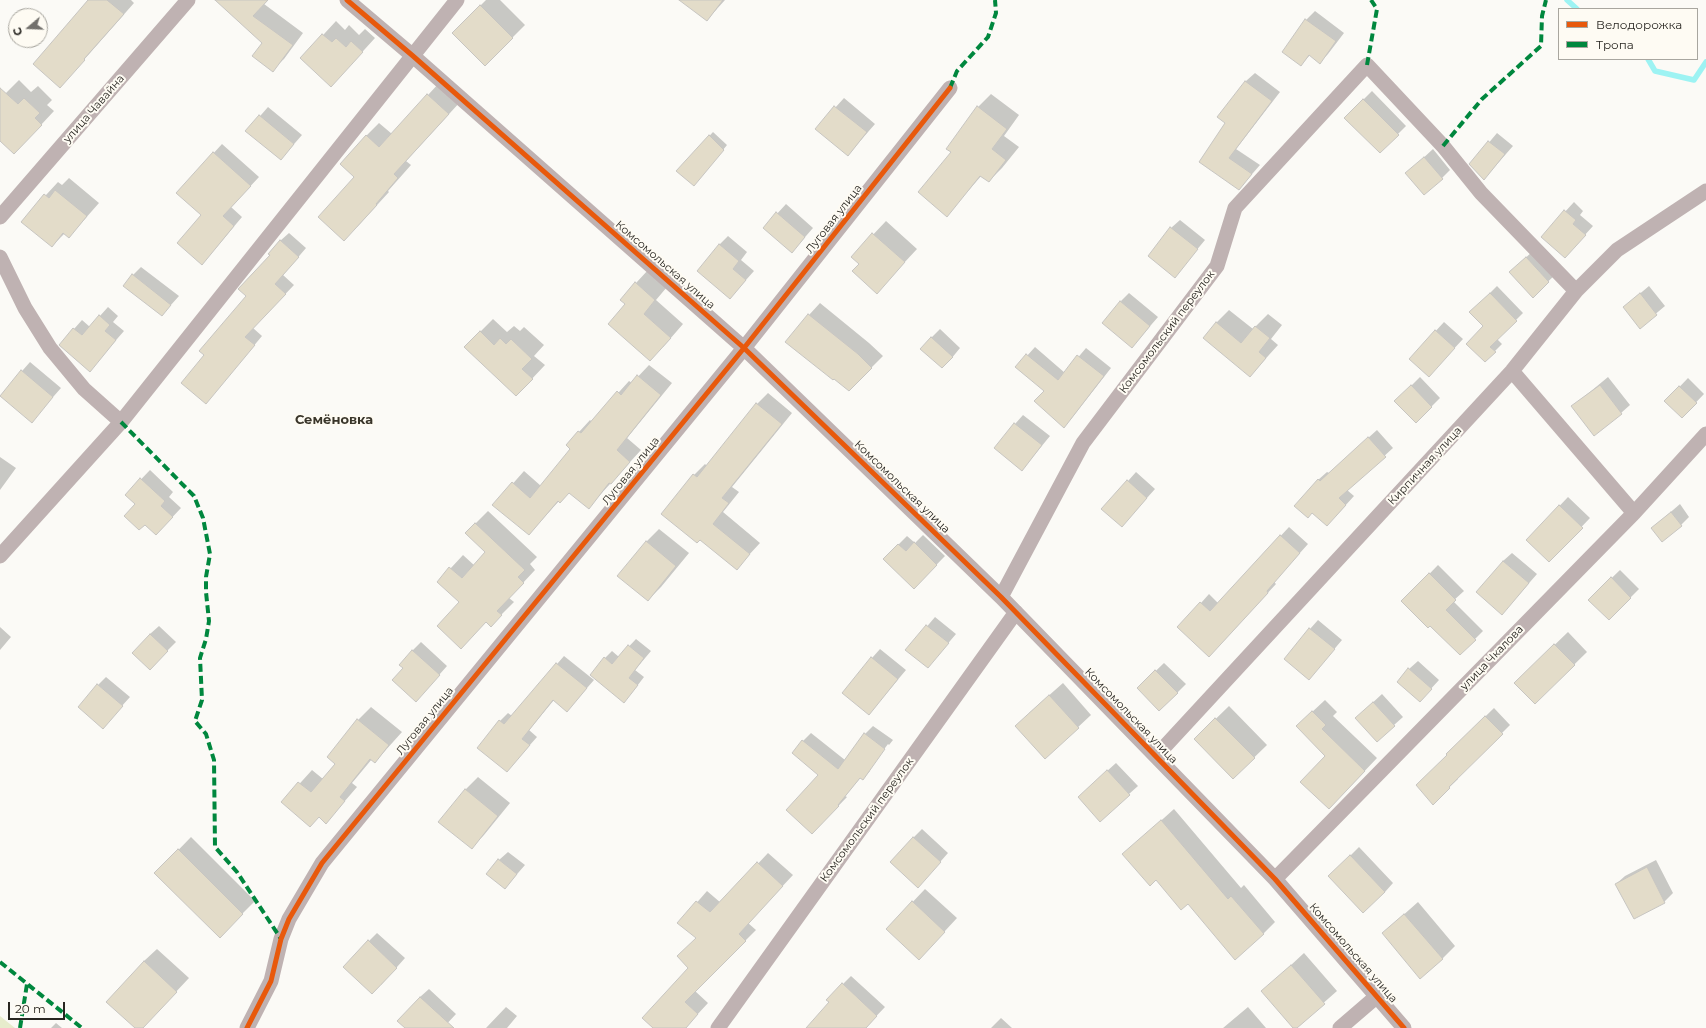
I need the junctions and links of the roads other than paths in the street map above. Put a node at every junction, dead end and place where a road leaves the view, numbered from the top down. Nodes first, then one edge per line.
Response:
1 (188, 0) edge
2 (347, 0) edge
3 (457, 0) edge
4 (413, 56) junction
5 (950, 88) dead end
6 (1706, 191) edge
7 (0, 217) edge
8 (0, 257) edge
9 (1576, 291) junction
10 (744, 348) junction
11 (1512, 371) junction
12 (121, 422) junction
13 (1706, 434) edge
14 (1634, 513) junction
15 (0, 556) edge
16 (1001, 597) junction
17 (1016, 612) junction
18 (1156, 756) junction
19 (1275, 879) junction
20 (1376, 997) junction
21 (247, 1028) edge
22 (718, 1028) edge
23 (1340, 1028) edge
24 (1404, 1028) edge

1 - 7 street, улица Чавайна
2 - 4 street, Комсомольская улица
3 - 4 street
4 - 10 street, Комсомольская улица
4 - 12 street
5 - 10 street, Луговая улица
6 - 9 street, Кирпичная улица
8 - 12 street
9 - 11 street, Кирпичная улица
9 - 16 street, Комсомольский переулок
10 - 16 street, Комсомольская улица
10 - 21 street, Луговая улица
11 - 14 street
11 - 18 street, Кирпичная улица
12 - 15 street
13 - 14 street, улица Чкалова
14 - 19 street, улица Чкалова
16 - 17 street, Комсомольская улица
17 - 18 street, Комсомольская улица
17 - 22 street, Комсомольский переулок
18 - 19 street, Комсомольская улица
19 - 20 street, Комсомольская улица
20 - 23 street
20 - 24 street, Комсомольская улица

